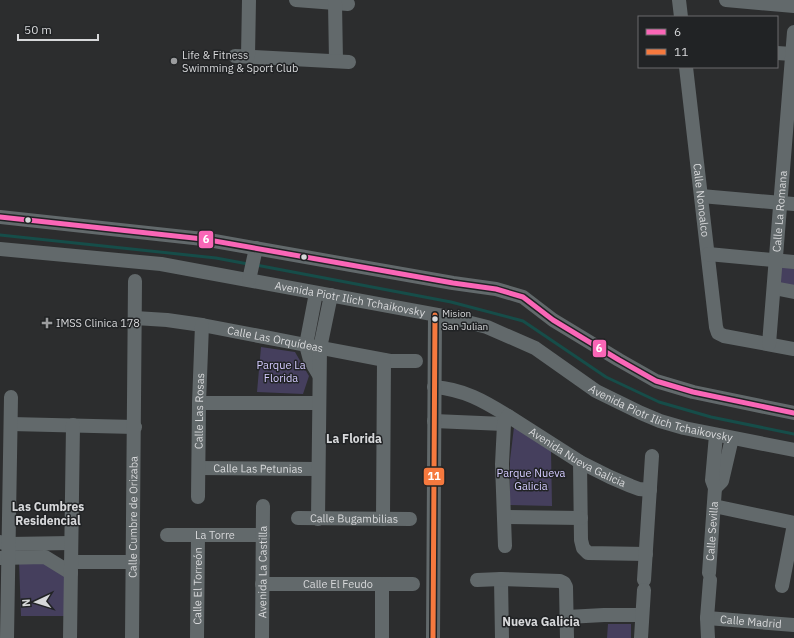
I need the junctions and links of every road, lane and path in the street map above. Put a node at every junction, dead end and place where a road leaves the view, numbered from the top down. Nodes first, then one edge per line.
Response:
1 (250, 0) edge
2 (296, 0) edge
3 (679, 0) edge
4 (726, 0) edge
5 (794, 6) edge
6 (681, 16) edge
7 (794, 32) edge
8 (778, 53) edge
9 (792, 54) junction
10 (686, 68) edge
11 (790, 122) edge
12 (701, 196) junction
13 (787, 203) edge
14 (0, 217) edge
15 (0, 249) edge
16 (708, 254) junction
17 (776, 260) junction
18 (794, 262) edge
19 (252, 265) junction
20 (135, 281) dead end
21 (774, 288) junction
22 (794, 292) edge
23 (316, 293) junction
24 (331, 295) junction
25 (435, 315) junction
26 (135, 318) junction
27 (202, 325) junction
28 (769, 344) junction
29 (313, 347) junction
30 (794, 349) edge
31 (384, 360) junction
32 (416, 361) dead end
33 (434, 387) junction
34 (11, 397) dead end
35 (199, 403) junction
36 (319, 403) junction
37 (794, 413) edge
38 (506, 420) junction
39 (434, 421) junction
40 (11, 424) junction
41 (73, 425) junction
42 (135, 427) junction
43 (716, 435) junction
44 (732, 438) junction
45 (794, 450) edge
46 (652, 456) dead end
47 (580, 462) junction
48 (198, 468) junction
49 (318, 469) junction
50 (715, 488) junction
51 (650, 490) junction
52 (198, 497) dead end
53 (263, 506) dead end
54 (714, 506) junction
55 (504, 517) junction
56 (298, 518) dead end
57 (581, 518) junction
58 (318, 519) junction
59 (383, 519) junction
60 (410, 519) dead end
61 (794, 523) edge
62 (167, 535) dead end
63 (198, 535) junction
64 (263, 535) junction
65 (4, 543) edge
66 (45, 543) junction
67 (71, 543) junction
68 (505, 546) dead end
69 (646, 554) junction
70 (45, 557) junction
71 (4, 558) edge
72 (133, 562) junction
73 (71, 567) junction
74 (501, 579) junction
75 (477, 580) dead end
76 (262, 584) junction
77 (382, 584) junction
78 (413, 584) dead end
79 (782, 586) dead end
80 (642, 615) junction
81 (567, 617) junction
82 (708, 618) junction
83 (794, 625) edge
84 (7, 638) edge
85 (70, 638) edge
86 (132, 638) edge
87 (197, 638) edge
88 (262, 638) edge
89 (382, 638) edge
90 (433, 638) edge
91 (502, 638) edge
92 (567, 638) edge
93 (641, 638) edge
94 (708, 638) edge

1 - 2 street
3 - 6 street
4 - 5 street
7 - 9 street, Calle La Romana
8 - 9 street
9 - 11 street, Calle La Romana
10 - 12 street, Calle Nonoalco
11 - 13 street, Calle La Romana
12 - 13 street
12 - 16 street, Calle Nonoalco
13 - 17 street, Calle La Romana
14 - 19 street, Avenida Piotr Ilich Tchaikovsky
15 - 19 street, Avenida Piotr Ilich Tchaikovsky
16 - 17 street
16 - 28 street, Calle Nonoalco
17 - 18 street
17 - 21 street, Calle La Romana
19 - 23 street, Avenida Piotr Ilich Tchaikovsky
19 - 37 street, Avenida Piotr Ilich Tchaikovsky
20 - 26 street, Calle Cumbre de Orizaba
21 - 22 street
21 - 28 street, Calle La Romana
23 - 24 street, Avenida Piotr Ilich Tchaikovsky
23 - 29 street
24 - 25 street, Avenida Piotr Ilich Tchaikovsky
24 - 29 street
25 - 33 street
25 - 43 street, Avenida Piotr Ilich Tchaikovsky
26 - 27 street, Calle Las Orquídeas
26 - 42 street, Calle Cumbre de Orizaba
27 - 29 street, Calle Las Orquídeas
27 - 35 street, Calle Las Rosas
28 - 30 street
29 - 31 street, Calle Las Orquídeas
29 - 36 street
31 - 32 street, Calle Las Orquídeas
31 - 59 street
33 - 38 street, Avenida Nueva Galicia
33 - 39 street
34 - 40 street
35 - 36 street
35 - 48 street, Calle Las Rosas
36 - 49 street
38 - 39 street
38 - 47 street, Avenida Nueva Galicia
38 - 55 street
39 - 90 street
40 - 41 street
40 - 65 street
41 - 42 street
41 - 67 street
42 - 72 street, Calle Cumbre de Orizaba
43 - 44 street, Avenida Piotr Ilich Tchaikovsky
43 - 50 street, Calle Sevilla
44 - 45 street, Avenida Piotr Ilich Tchaikovsky
44 - 50 street, Calle Sevilla
46 - 51 street
47 - 51 street, Avenida Nueva Galicia
47 - 57 street
48 - 49 street, Calle Las Petunias
48 - 52 street, Calle Las Rosas
49 - 58 street
50 - 54 street, Calle Sevilla
51 - 69 street
53 - 64 street, Avenida La Castilla
54 - 61 street
54 - 82 street, Calle Sevilla
55 - 57 street
55 - 68 street
56 - 58 street, Calle Bugambilias
57 - 69 street
58 - 59 street, Calle Bugambilias
59 - 60 street, Calle Bugambilias
61 - 79 street
62 - 63 street, La Torre
63 - 64 street, La Torre
63 - 87 street, Calle El Torreón
64 - 76 street, Avenida La Castilla
65 - 66 street
65 - 71 street
66 - 67 street
66 - 70 street
67 - 73 street
69 - 80 street
70 - 71 street
70 - 73 street
71 - 84 street
72 - 73 street
72 - 86 street, Calle Cumbre de Orizaba
73 - 85 street
74 - 75 street
74 - 81 street
74 - 91 street
76 - 77 street, Calle El Feudo
76 - 88 street, Avenida La Castilla
77 - 78 street, Calle El Feudo
77 - 89 street
80 - 81 street
80 - 93 street
81 - 92 street
82 - 83 street, Calle Madrid
82 - 94 street, Calle Sevilla

